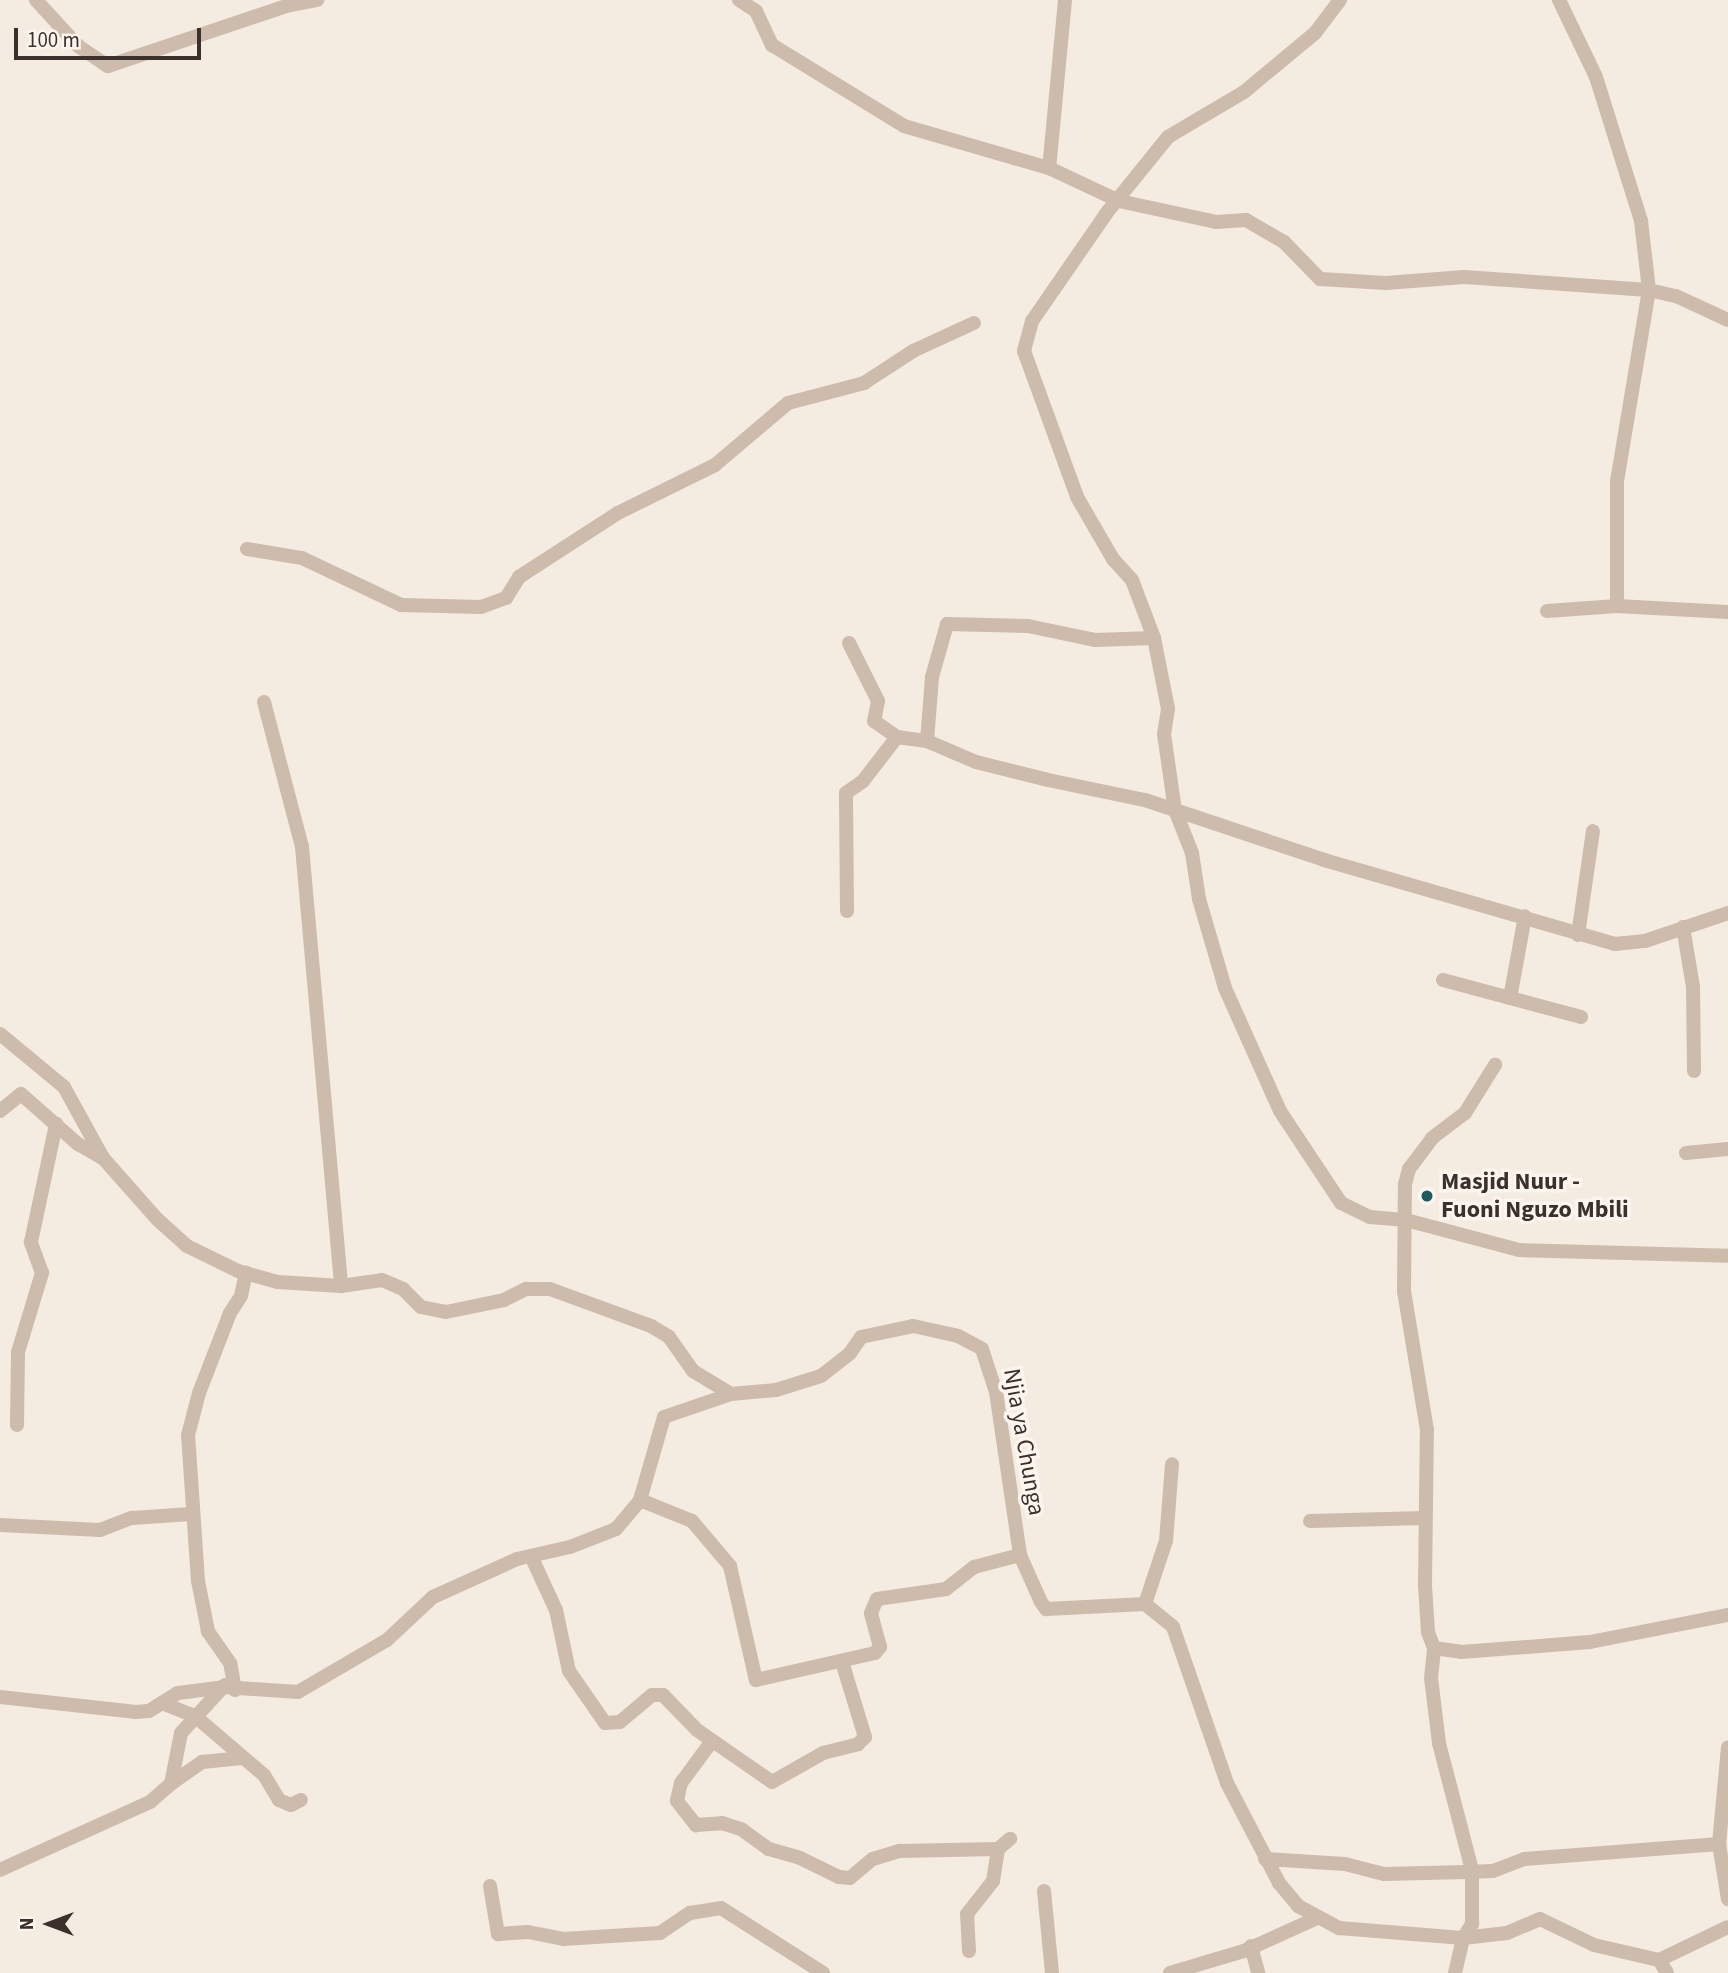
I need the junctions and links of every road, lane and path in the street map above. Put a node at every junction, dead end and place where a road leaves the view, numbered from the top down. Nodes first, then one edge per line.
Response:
1 (36, 0) edge
2 (317, 0) edge
3 (739, 0) edge
4 (1065, 0) edge
5 (1340, 0) edge
6 (1559, 0) edge
7 (1049, 168) junction
8 (1119, 201) junction
9 (1649, 290) junction
10 (1728, 320) edge
11 (974, 323) dead end
12 (247, 549) dead end
13 (1616, 606) junction
14 (1547, 611) dead end
15 (1728, 612) edge
16 (1154, 638) junction
17 (849, 643) dead end
18 (264, 702) dead end
19 (897, 737) junction
20 (928, 741) junction
21 (1175, 810) junction
22 (1593, 831) dead end
23 (847, 912) dead end
24 (1728, 913) edge
25 (1525, 916) junction
26 (1683, 927) junction
27 (1578, 935) junction
28 (1443, 980) dead end
29 (1510, 998) junction
30 (1581, 1017) dead end
31 (0, 1034) edge
32 (1495, 1065) dead end
33 (1694, 1071) dead end
34 (0, 1111) edge
35 (56, 1124) junction
36 (1728, 1149) edge
37 (1686, 1153) dead end
38 (103, 1158) junction
39 (1406, 1220) junction
40 (1728, 1256) edge
41 (246, 1273) junction
42 (341, 1286) junction
43 (732, 1394) junction
44 (17, 1425) dead end
45 (1172, 1464) dead end
46 (640, 1500) junction
47 (191, 1514) junction
48 (1425, 1518) junction
49 (1310, 1521) dead end
50 (0, 1525) edge
51 (1020, 1555) junction
52 (531, 1556) junction
53 (1145, 1604) junction
54 (1728, 1615) edge
55 (1434, 1648) junction
56 (842, 1662) junction
57 (230, 1689) junction
58 (0, 1697) edge
59 (162, 1703) junction
60 (196, 1717) junction
61 (712, 1741) junction
62 (1728, 1747) edge
63 (242, 1758) junction
64 (171, 1784) junction
65 (301, 1800) dead end
66 (1010, 1839) dead end
67 (1719, 1844) junction
68 (998, 1849) junction
69 (1265, 1859) junction
70 (0, 1870) edge
71 (1472, 1870) junction
72 (490, 1886) dead end
73 (1044, 1891) dead end
74 (1728, 1899) edge
75 (1315, 1919) junction
76 (1728, 1927) edge
77 (1463, 1938) junction
78 (1251, 1946) junction
79 (969, 1951) dead end
80 (1663, 1966) edge
81 (823, 1973) edge
82 (1052, 1973) edge
83 (1170, 1973) edge
84 (1258, 1973) edge
85 (1455, 1973) edge

1 - 2 street
3 - 7 street
4 - 7 street
5 - 8 street
6 - 9 street
7 - 8 street
8 - 9 street
8 - 16 street
9 - 10 street
9 - 13 street
11 - 12 street
13 - 14 street
13 - 15 street
16 - 20 street
16 - 21 street
17 - 19 street
18 - 42 street
19 - 20 street
19 - 23 street
20 - 21 street
21 - 25 street
21 - 39 street
22 - 27 street
24 - 26 street
25 - 27 street
25 - 29 street
26 - 27 street
26 - 33 street
28 - 29 street
29 - 30 street
31 - 38 street
32 - 39 street
34 - 35 street
35 - 38 street
35 - 44 street
36 - 37 street
38 - 41 street
39 - 40 street
39 - 48 street
41 - 42 street
41 - 47 street
42 - 43 street
43 - 46 street
43 - 51 street, Njia ya Chunga
45 - 53 street
46 - 52 street
46 - 56 street
47 - 50 street
47 - 57 street
48 - 49 street
48 - 55 street
51 - 53 street, Njia ya Chunga
51 - 56 street
52 - 57 street
52 - 61 street
53 - 69 street
54 - 55 street
55 - 71 street
56 - 61 street
57 - 59 street
57 - 60 street
58 - 59 street
59 - 60 street
60 - 63 street
60 - 64 street
61 - 68 street
62 - 67 street
63 - 64 street
63 - 65 street
64 - 70 street
66 - 68 street
67 - 71 street
67 - 74 street
68 - 79 street
69 - 71 street
69 - 75 street
71 - 77 street
72 - 81 street
73 - 82 street
75 - 77 street
75 - 78 street
76 - 80 street
77 - 80 street
77 - 85 street
78 - 83 street
78 - 84 street

